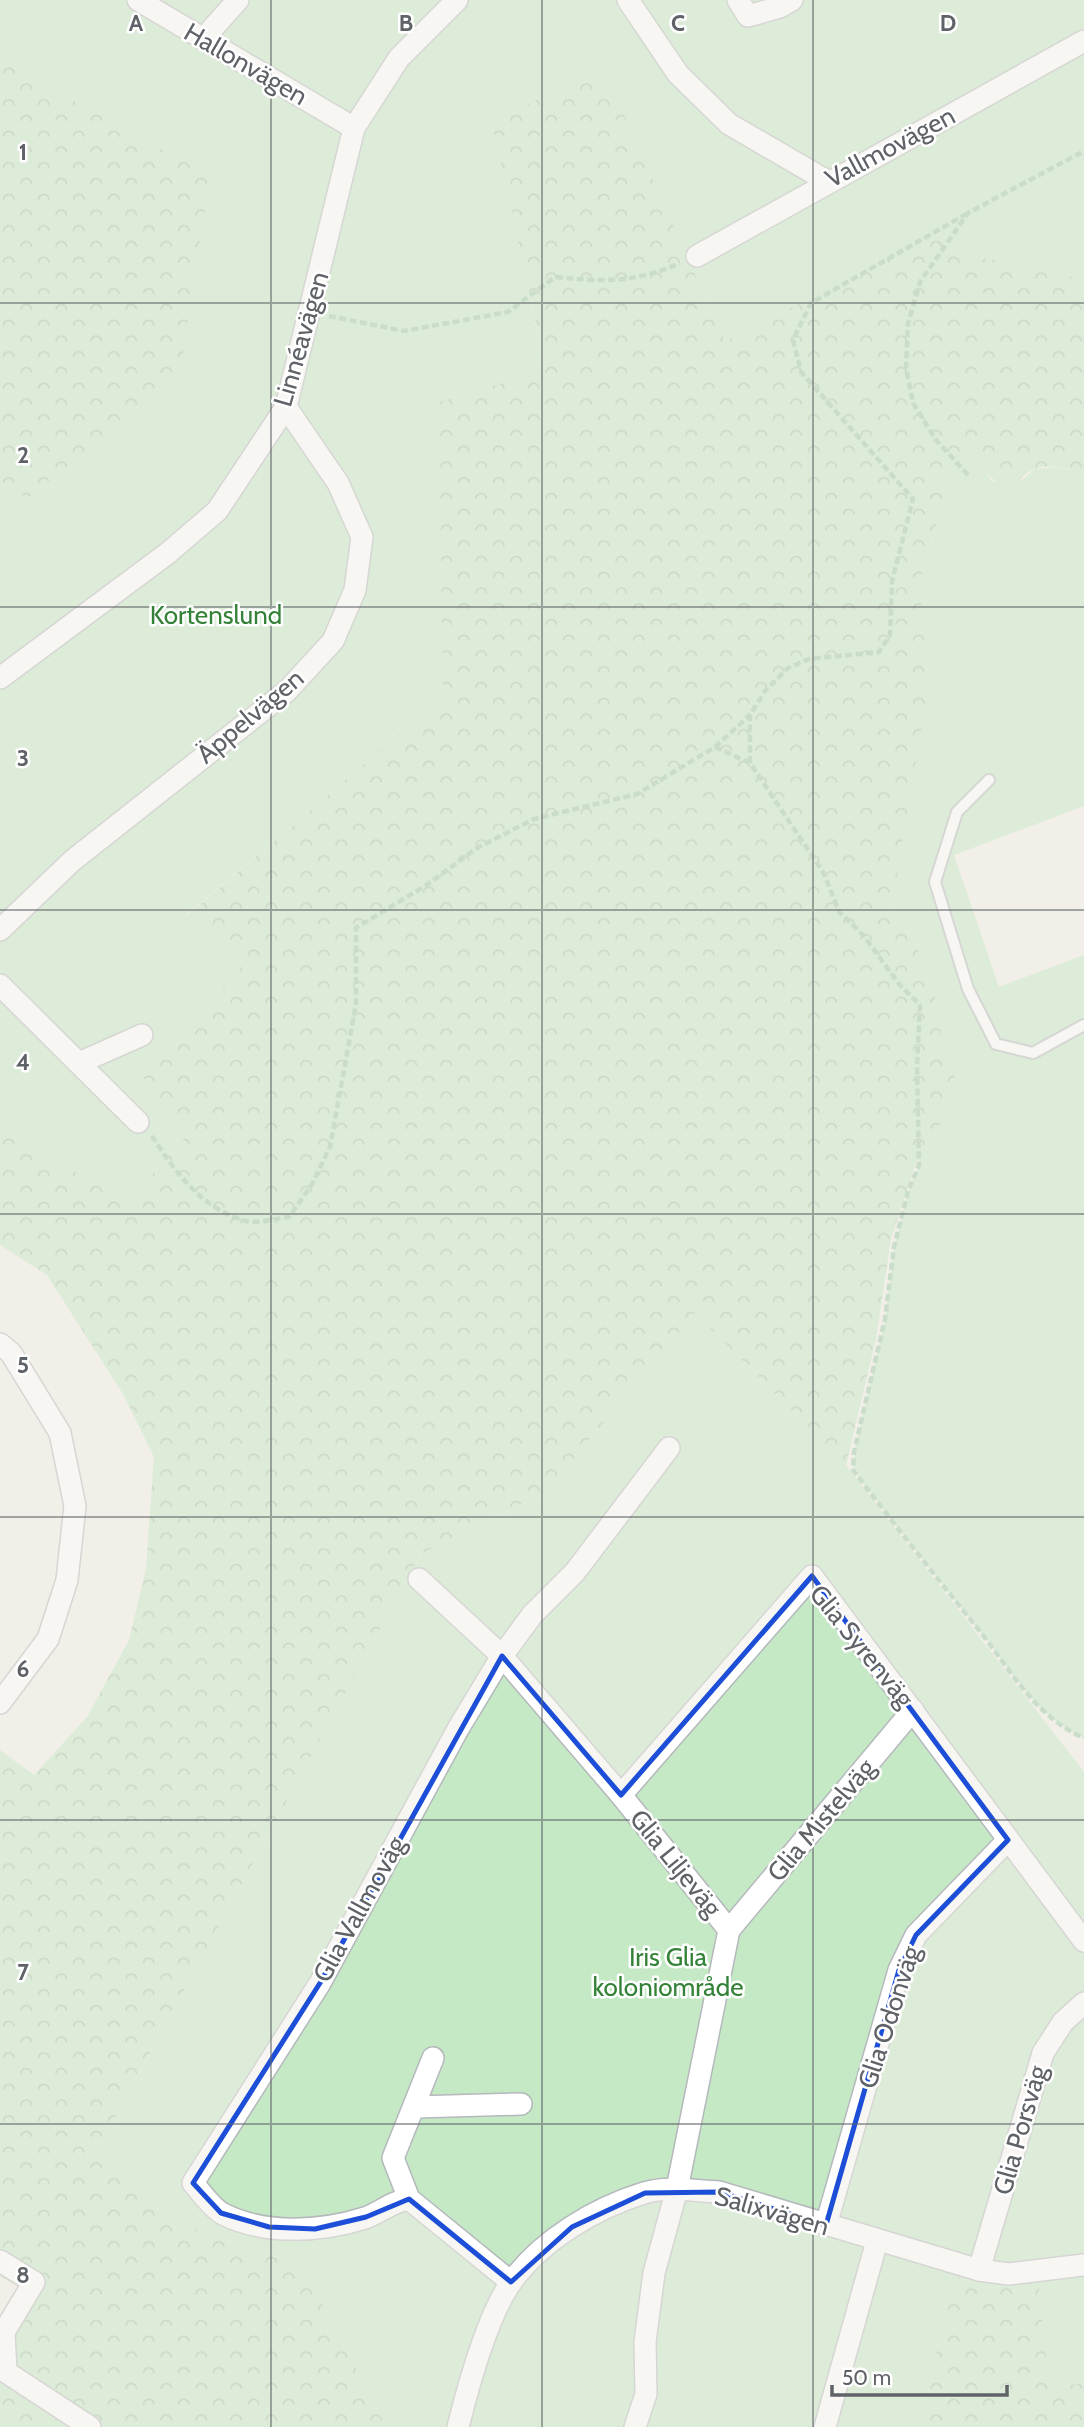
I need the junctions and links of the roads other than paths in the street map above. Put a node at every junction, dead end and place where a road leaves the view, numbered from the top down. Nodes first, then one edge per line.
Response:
1 (138, 0) edge
2 (238, 0) edge
3 (457, 0) edge
4 (628, 0) edge
5 (792, 0) edge
6 (743, 8) edge
7 (203, 39) junction
8 (1084, 41) edge
9 (354, 128) junction
10 (827, 181) junction
11 (697, 256) road end
12 (286, 407) junction
13 (0, 678) edge
14 (989, 779) dead end
15 (0, 930) edge
16 (0, 985) edge
17 (1084, 1025) edge
18 (142, 1035) dead end
19 (79, 1063) junction
20 (138, 1122) road end
21 (0, 1344) edge
22 (669, 1448) dead end
23 (419, 1579) dead end
24 (502, 1656) junction
25 (0, 1703) edge
26 (913, 1710) junction
27 (621, 1796) junction
28 (1008, 1840) junction
29 (729, 1930) junction
30 (1084, 1941) edge
31 (1084, 2003) edge
32 (433, 2059) dead end
33 (521, 2104) dead end
34 (416, 2107) junction
35 (677, 2189) junction
36 (409, 2199) junction
37 (826, 2225) junction
38 (877, 2241) junction
39 (0, 2261) edge
40 (1084, 2265) edge
41 (979, 2270) junction
42 (511, 2283) junction
43 (90, 2427) edge
44 (458, 2427) edge
45 (635, 2427) edge
46 (825, 2427) edge

1 - 7 street, Hallonvägen
2 - 7 street
3 - 9 street, Linnéavägen
4 - 10 street
5 - 6 street
7 - 9 street, Hallonvägen
8 - 10 street, Vallmovägen
9 - 12 street, Linnéavägen
10 - 11 street, Vallmovägen
12 - 13 street, Linnéavägen
12 - 15 street, Äppelvägen
14 - 17 lane
16 - 19 street
18 - 19 street
19 - 20 street
21 - 25 street
22 - 24 street, Glia Vallmoväg
23 - 24 street, Glia Liljeväg
24 - 27 street, Glia Liljeväg
24 - 36 street, Glia Vallmoväg
26 - 27 street, Glia Syrenväg
26 - 28 street, Glia Syrenväg
26 - 29 street, Glia Mistelväg
27 - 29 street, Glia Liljeväg
28 - 30 street, Glia Syrenväg
28 - 37 street, Glia Odonväg
29 - 35 street, Glia Liljeväg
31 - 41 street, Glia Porsväg
32 - 34 street
33 - 34 street
34 - 36 street
35 - 37 street, Salixvägen
35 - 42 street, Salixvägen
35 - 45 street, Glia Liljeväg
36 - 42 street
37 - 38 street, Salixvägen
38 - 41 street, Salixvägen
38 - 46 street
39 - 43 street
40 - 41 street, Salixvägen
42 - 44 street, Salixvägen

